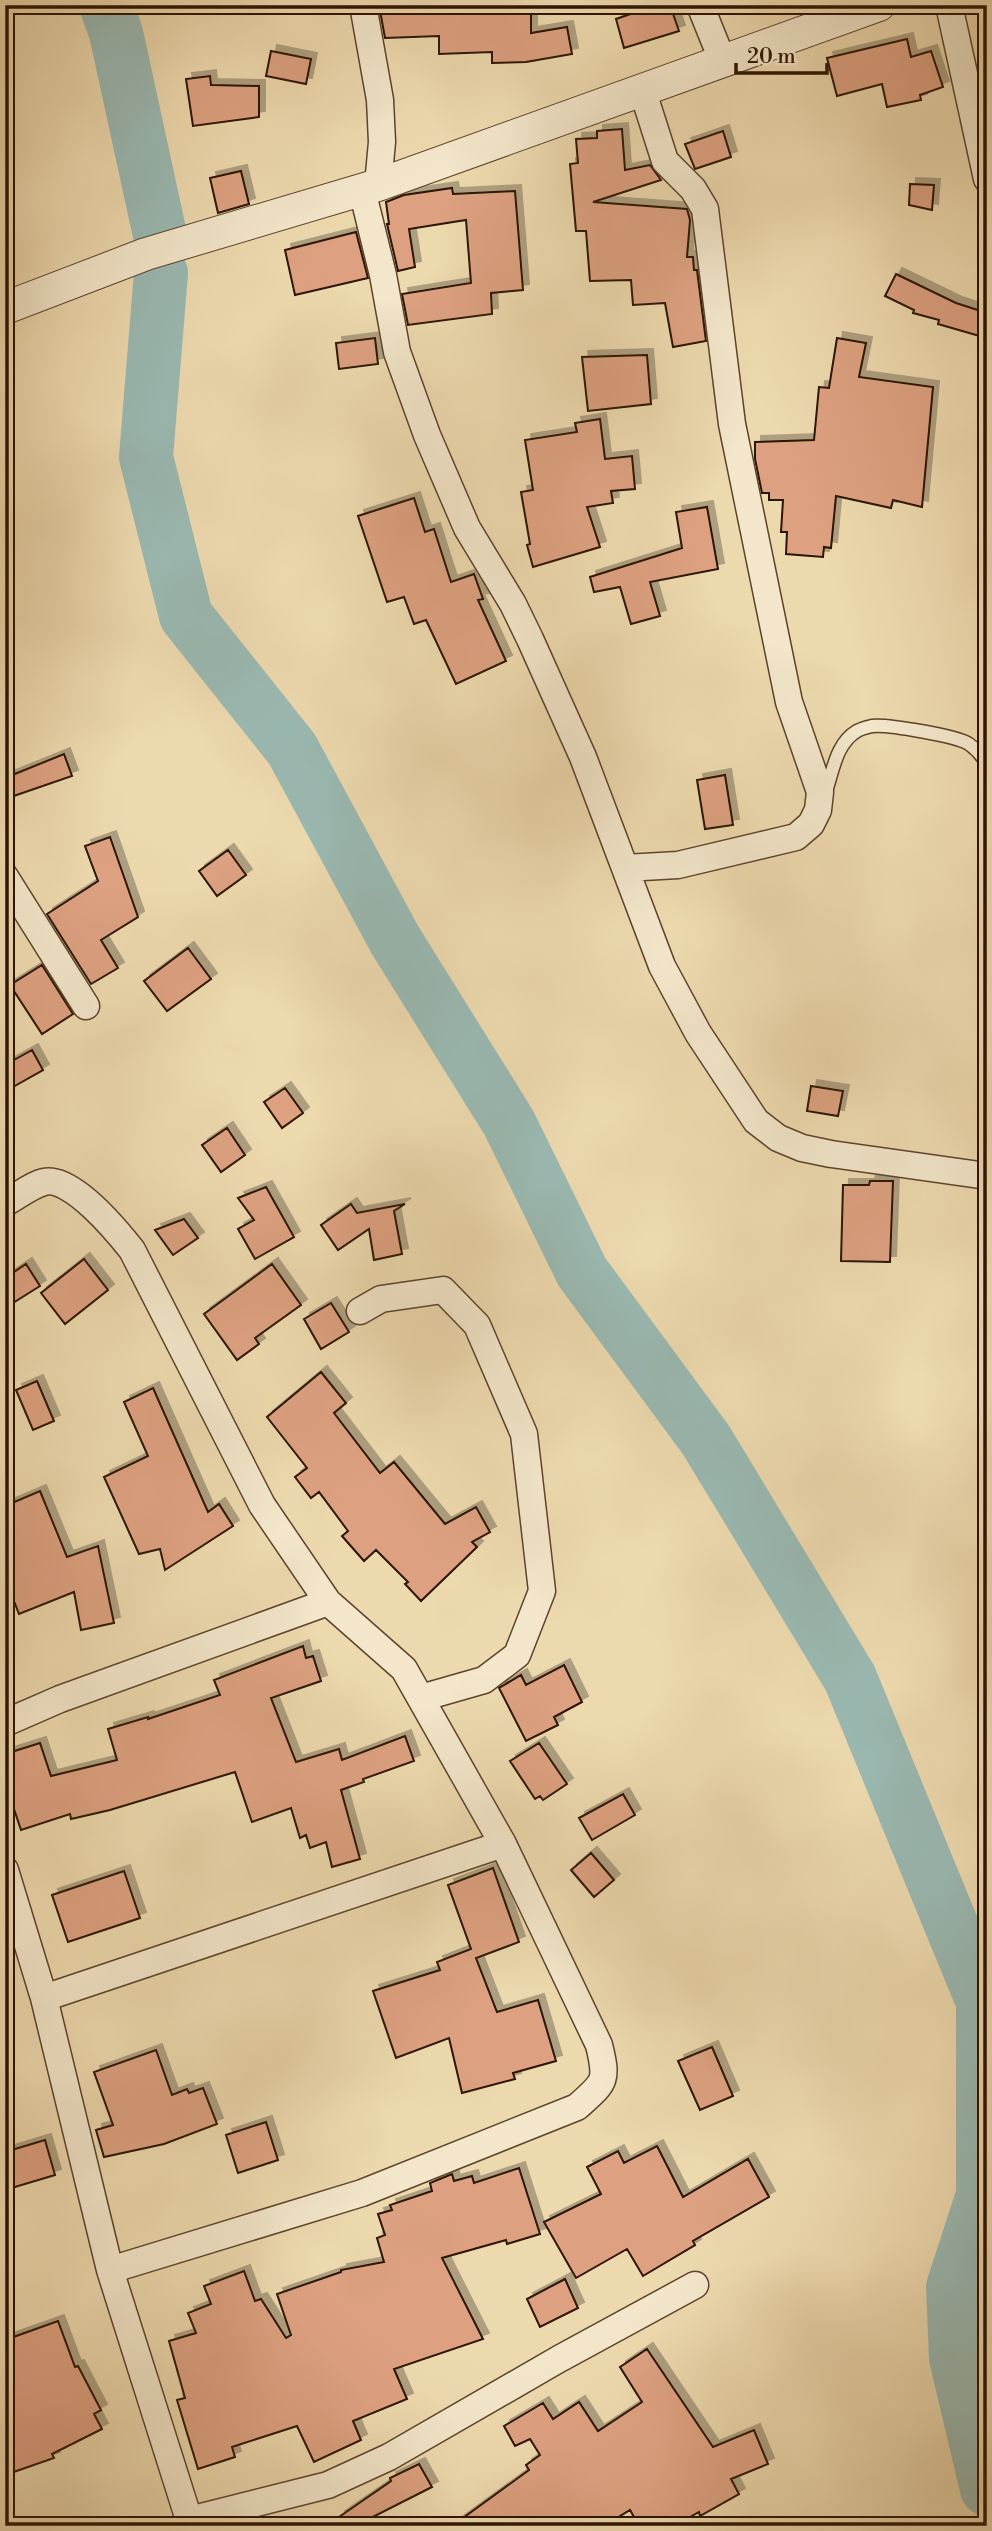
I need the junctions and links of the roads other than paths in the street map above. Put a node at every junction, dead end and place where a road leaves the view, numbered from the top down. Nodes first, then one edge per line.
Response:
1 (363, 5) edge
2 (700, 5) edge
3 (879, 5) edge
4 (949, 5) edge
5 (723, 62) junction
6 (643, 92) junction
7 (987, 179) edge
8 (370, 188) junction
9 (5, 308) edge
10 (987, 764) edge
11 (818, 810) junction
12 (625, 868) junction
13 (5, 877) edge
14 (86, 1006) dead end
15 (987, 1176) edge
16 (5, 1203) edge
17 (360, 1311) dead end
18 (328, 1602) junction
19 (421, 1698) junction
20 (5, 1723) edge
21 (503, 1844) junction
22 (5, 1870) edge
23 (44, 1998) junction
24 (110, 2270) junction
25 (695, 2285) dead end
26 (190, 2523) edge

1 - 8 street
2 - 5 street
3 - 5 street
4 - 7 street
5 - 6 street
6 - 8 street
6 - 11 street
8 - 9 street
8 - 12 street
10 - 11 lane
11 - 12 street
12 - 15 street
13 - 14 street
16 - 18 street
17 - 19 street
18 - 19 street
18 - 20 street
19 - 21 street
21 - 23 street
21 - 24 street
22 - 23 street
23 - 24 street
24 - 26 street
25 - 26 street

